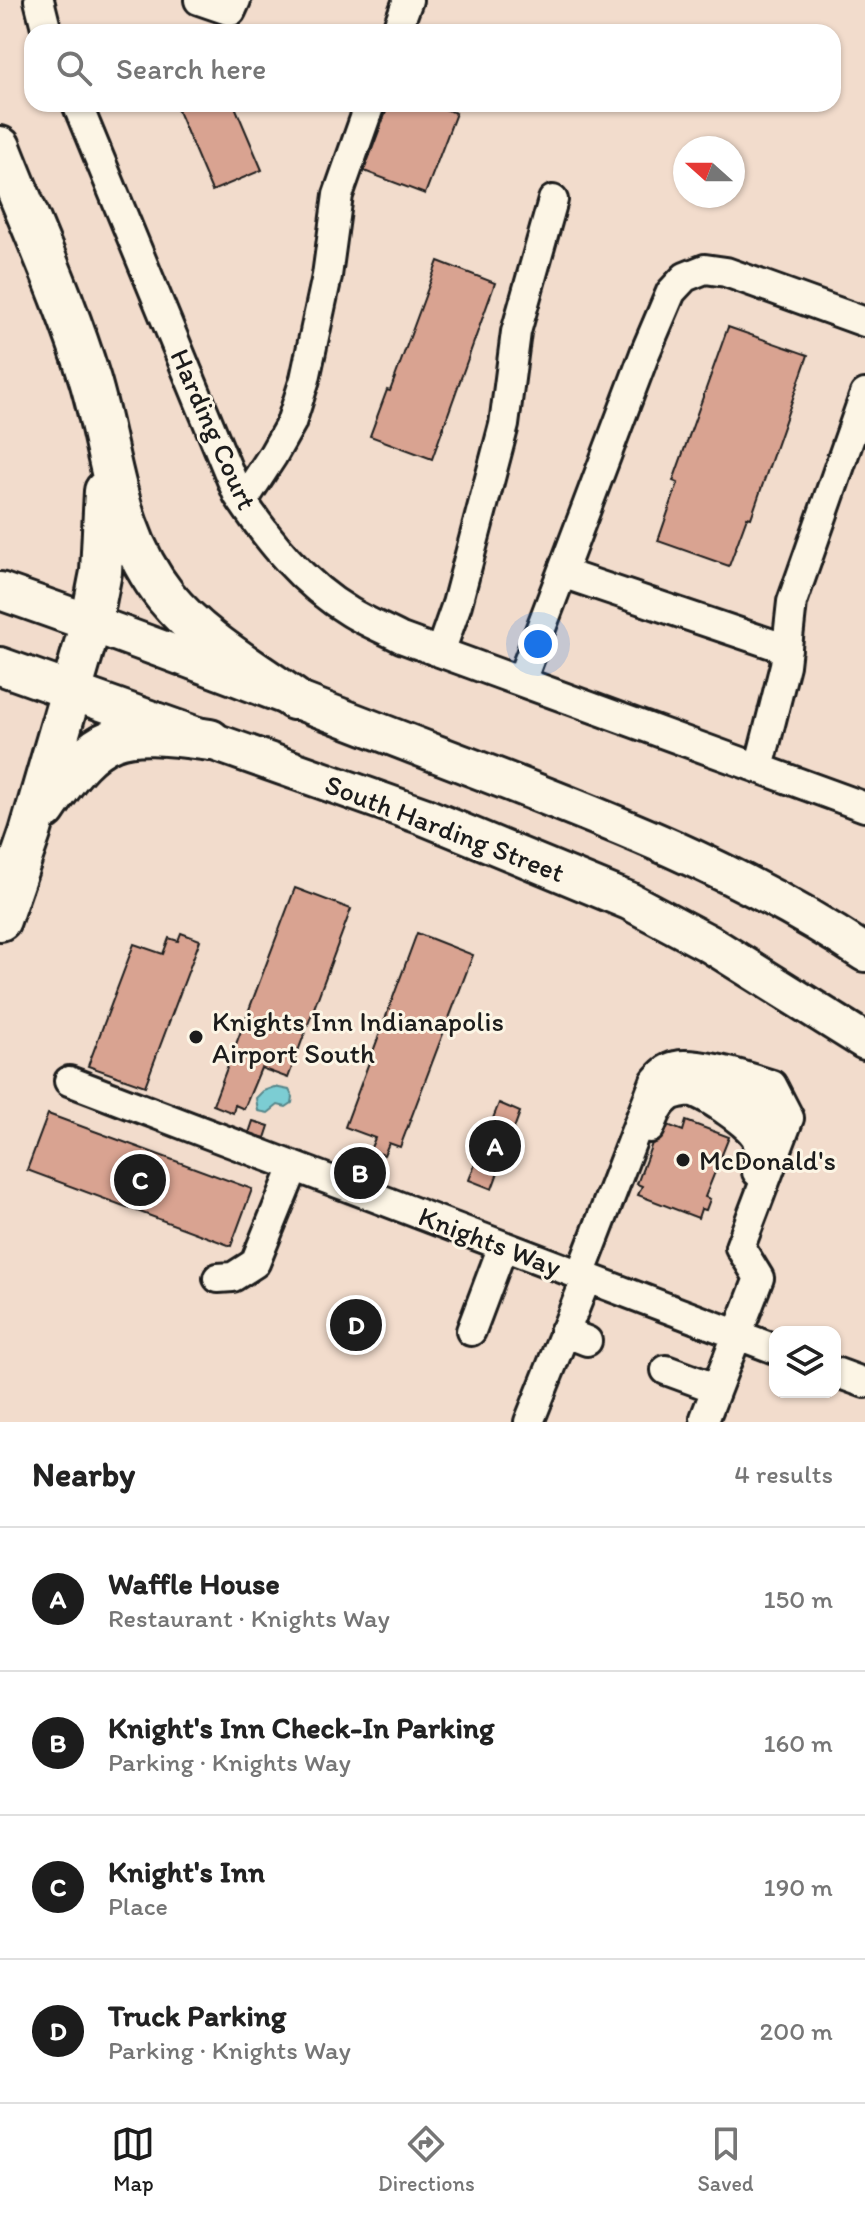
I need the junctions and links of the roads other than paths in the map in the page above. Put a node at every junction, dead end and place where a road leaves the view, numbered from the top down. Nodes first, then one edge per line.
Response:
1 (39, 0) edge
2 (199, 0) edge
3 (236, 0) edge
4 (408, 0) edge
5 (45, 24) edge
6 (399, 24) edge
7 (80, 112) edge
8 (367, 112) edge
9 (0, 147) edge
10 (553, 200) dead end
11 (865, 322) edge
12 (865, 394) edge
13 (106, 447) junction
14 (243, 501) junction
15 (562, 573) junction
16 (0, 591) edge
17 (91, 623) junction
18 (787, 649) junction
19 (440, 652) junction
20 (0, 666) edge
21 (521, 681) junction
22 (71, 690) junction
23 (294, 699) junction
24 (210, 740) junction
25 (759, 768) junction
26 (865, 807) edge
27 (30, 833) junction
28 (0, 920) edge
29 (865, 953) edge
30 (865, 1041) edge
31 (69, 1081) dead end
32 (294, 1167) junction
33 (597, 1231) junction
34 (503, 1246) junction
35 (740, 1247) junction
36 (583, 1276) junction
37 (218, 1278) dead end
38 (471, 1331) dead end
39 (736, 1334) junction
40 (769, 1347) edge
41 (666, 1370) dead end
42 (841, 1374) edge
43 (865, 1383) edge
44 (715, 1388) junction
45 (705, 1418) dead end
46 (529, 1422) edge

1 - 5 street
2 - 3 street
4 - 6 street
7 - 14 street, Harding Court
8 - 14 street
9 - 13 highway
10 - 19 street
11 - 15 street
12 - 18 street
13 - 17 highway
13 - 23 highway
14 - 19 street, Harding Court
15 - 18 street
15 - 21 street
16 - 17 main road
17 - 22 highway
17 - 23 main road
18 - 25 street
19 - 21 street, Harding Court
20 - 22 main road, South Harding Street
21 - 25 street, Harding Court
22 - 24 main road, South Harding Street
22 - 27 highway
23 - 29 main road
24 - 27 highway
24 - 30 main road, South Harding Street
25 - 26 street, Harding Court
27 - 28 highway
31 - 32 street, Knights Way
32 - 34 street, Knights Way
32 - 37 street
33 - 35 street
33 - 35 street
33 - 36 street
34 - 36 street, Knights Way
34 - 38 street
35 - 39 street
36 - 39 street, Knights Way
36 - 46 street
39 - 40 street, Knights Way
39 - 44 street
41 - 44 street
42 - 43 street
44 - 45 street

